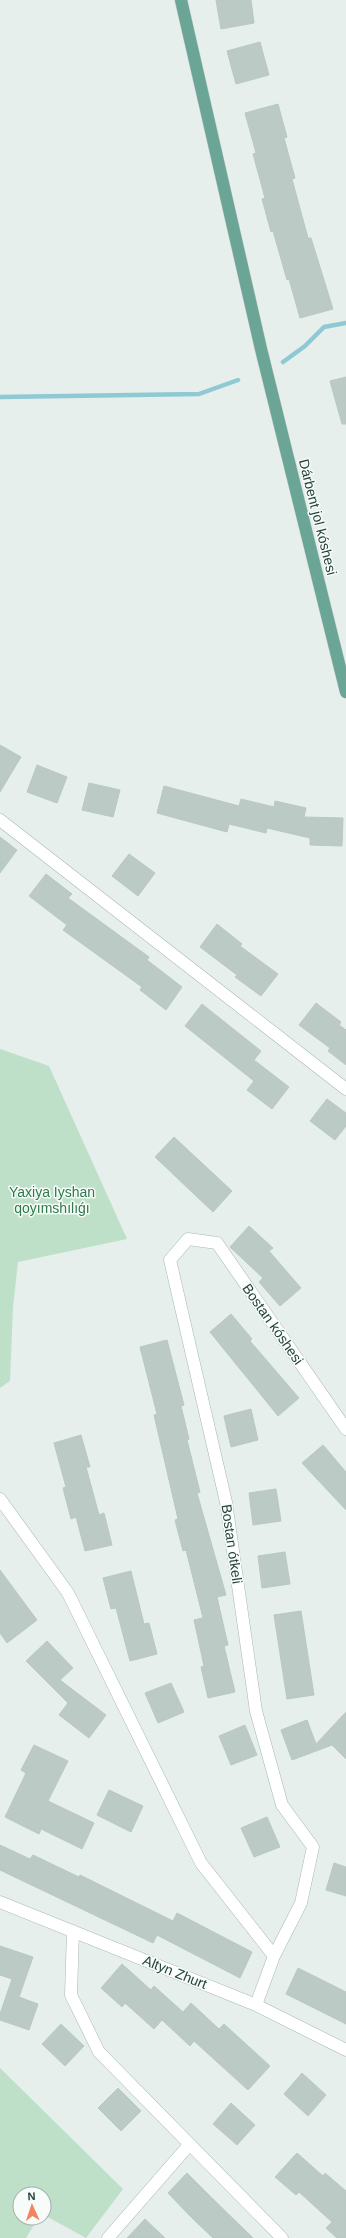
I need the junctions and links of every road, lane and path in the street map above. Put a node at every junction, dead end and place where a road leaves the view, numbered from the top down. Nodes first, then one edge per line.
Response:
1 (181, 0) edge
2 (346, 692) edge
3 (0, 820) edge
4 (346, 1089) edge
5 (188, 1238) joint
6 (346, 1428) edge
7 (0, 1499) edge
8 (0, 1902) edge
9 (73, 1931) junction
10 (274, 1956) junction
11 (256, 2004) junction
12 (346, 2050) edge
13 (189, 2145) junction
14 (110, 2237) edge
15 (282, 2238) edge

1 - 2 main road, Dárbent jol kóshesi
3 - 4 street
5 - 6 street, Bostan kóshesi
5 - 10 street, Bostan ótkeli
7 - 10 street
8 - 9 street, Altyn Zhurt
9 - 11 street, Altyn Zhurt
9 - 13 street
10 - 11 street
11 - 12 street, Altyn Zhurt
13 - 14 street
13 - 15 street

